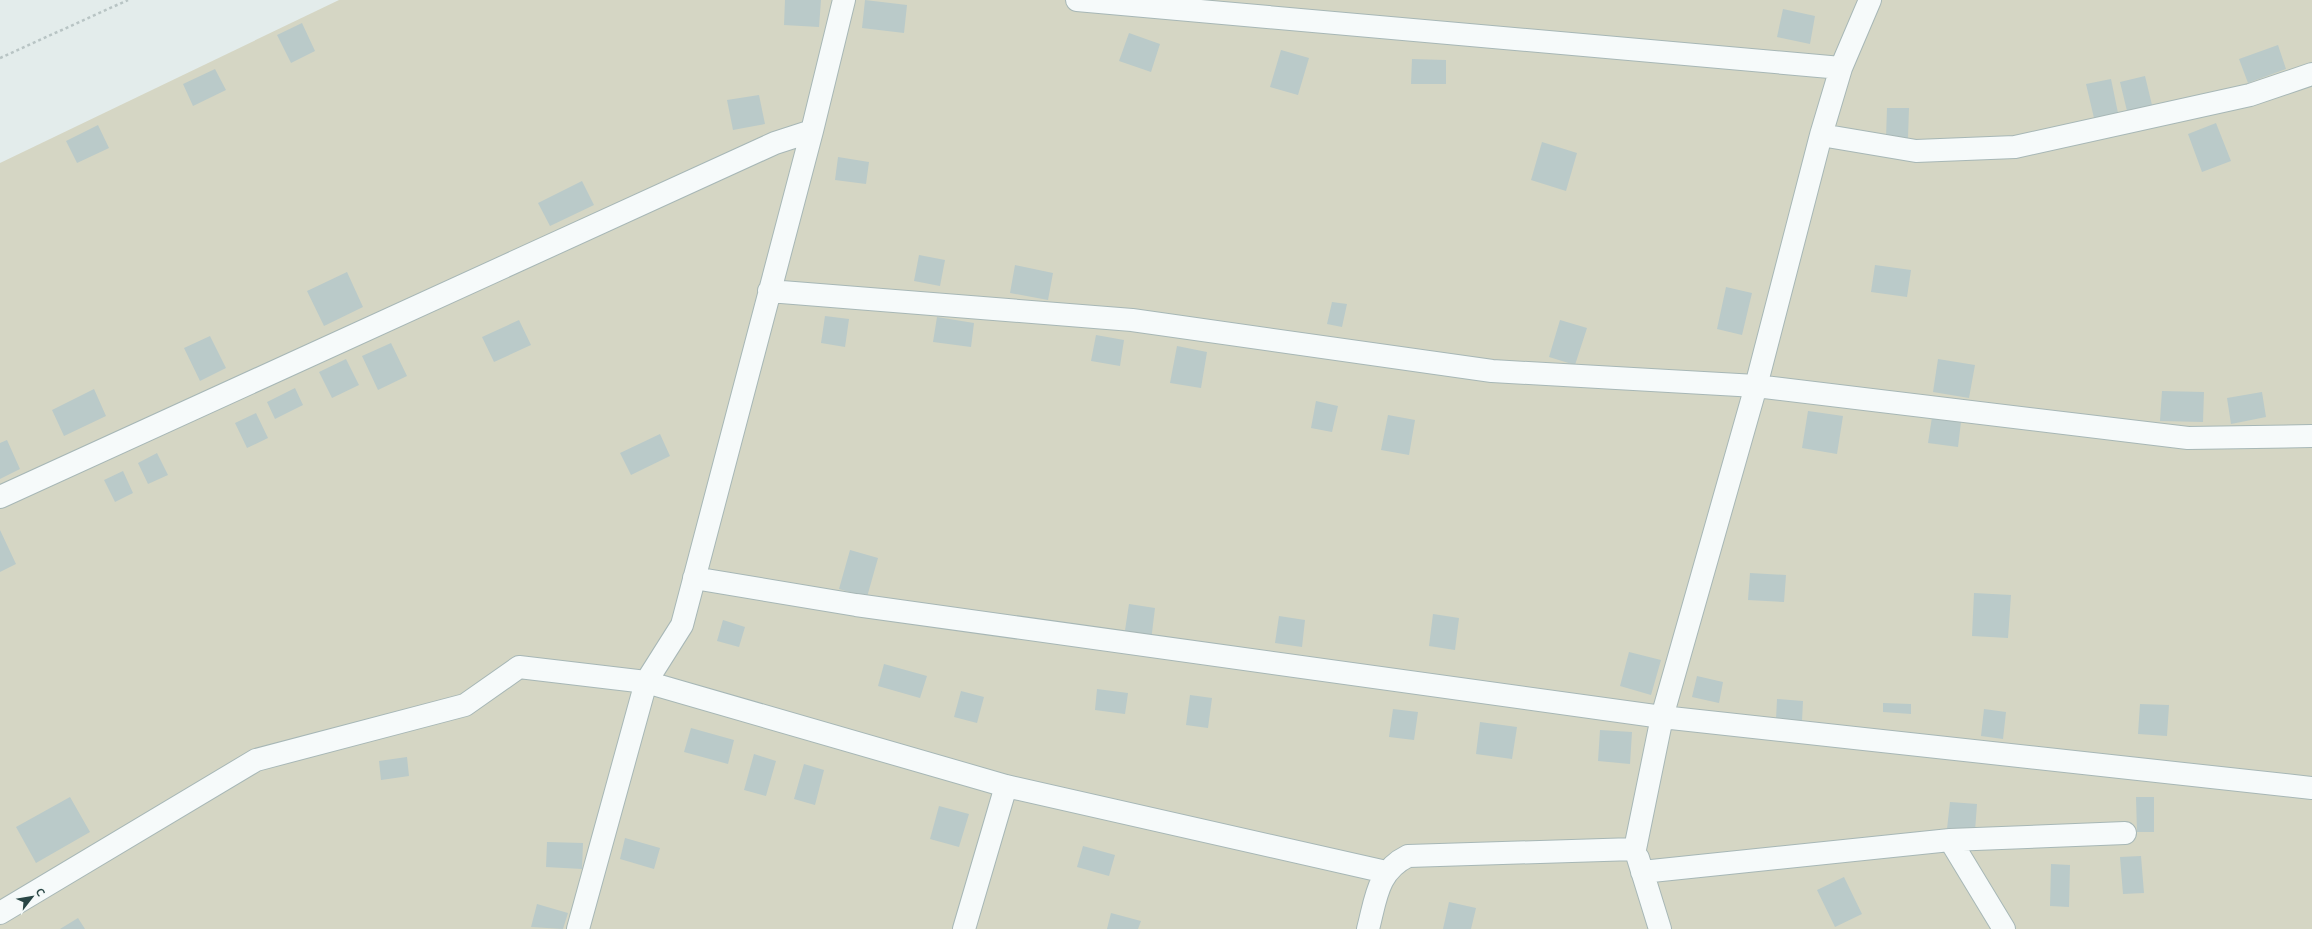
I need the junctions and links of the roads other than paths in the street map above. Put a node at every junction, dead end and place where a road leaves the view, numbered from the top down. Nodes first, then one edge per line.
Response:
1 (844, 0) edge
2 (1077, 0) edge
3 (1870, 0) edge
4 (1841, 68) junction
5 (2312, 74) edge
6 (812, 132) junction
7 (1821, 135) junction
8 (769, 291) junction
9 (1756, 386) junction
10 (2312, 436) edge
11 (0, 497) edge
12 (694, 578) junction
13 (646, 682) junction
14 (1662, 717) junction
15 (1006, 786) junction
16 (2312, 788) edge
17 (2126, 833) dead end
18 (1950, 840) junction
19 (1635, 849) junction
20 (1386, 872) junction
21 (1642, 872) junction
22 (0, 913) edge
23 (578, 929) edge
24 (964, 929) edge
25 (1368, 929) edge
26 (1660, 929) edge
27 (2004, 929) edge

1 - 6 street
2 - 4 street
3 - 4 street
4 - 7 street
5 - 7 street
6 - 8 street
6 - 11 street
7 - 9 street
8 - 9 street
8 - 12 street
9 - 10 street
9 - 14 street
12 - 13 street
12 - 14 street
13 - 15 street
13 - 22 street
13 - 23 street
14 - 16 street
14 - 19 street
15 - 20 street
15 - 24 street
17 - 18 street
18 - 21 street
18 - 27 street
19 - 20 street
19 - 21 street
20 - 25 street
21 - 26 street

